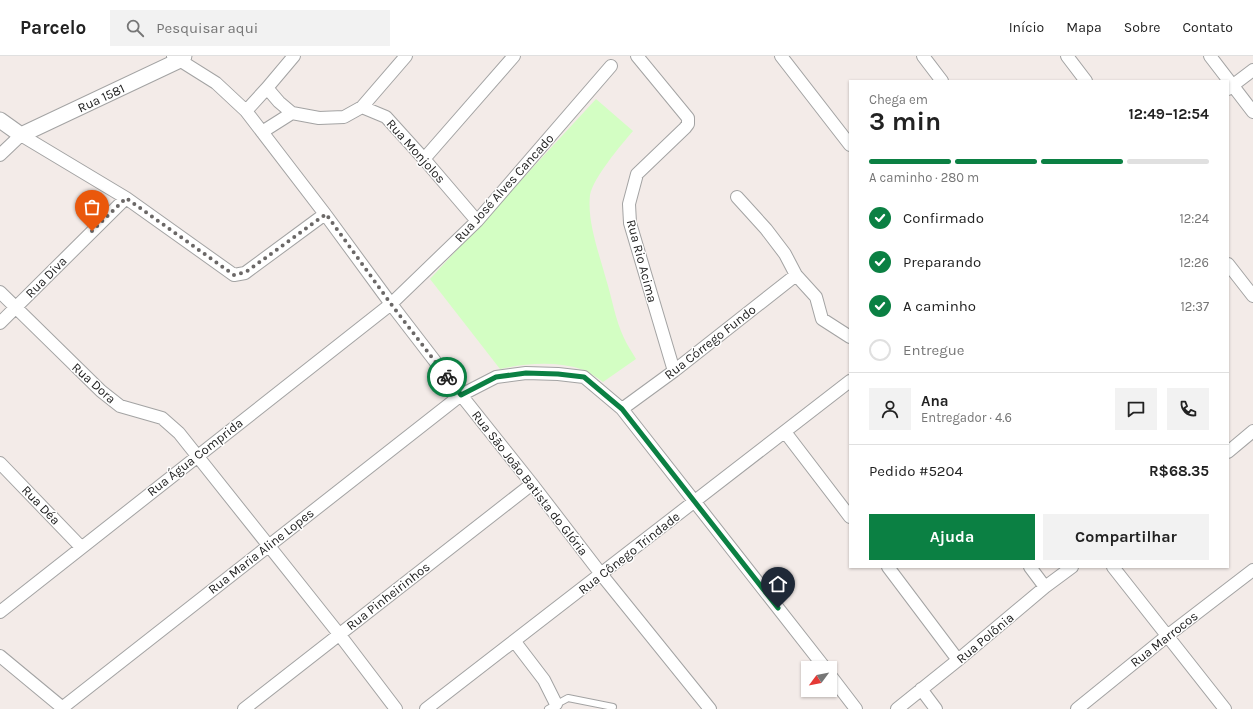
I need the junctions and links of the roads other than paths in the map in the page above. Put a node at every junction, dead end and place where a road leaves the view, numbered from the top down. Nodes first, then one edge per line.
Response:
1 (294, 56) edge
2 (406, 56) edge
3 (514, 56) edge
4 (637, 56) edge
5 (781, 56) edge
6 (923, 56) edge
7 (1067, 56) edge
8 (1210, 56) edge
9 (179, 57) edge
10 (611, 66) dead end
11 (1253, 70) edge
12 (941, 80) edge
13 (1085, 80) edge
14 (1225, 80) edge
15 (1230, 87) edge
16 (267, 88) junction
17 (362, 107) junction
18 (246, 111) junction
19 (1253, 112) edge
20 (292, 113) junction
21 (0, 120) edge
22 (262, 132) junction
23 (21, 135) junction
24 (849, 144) edge
25 (0, 155) edge
26 (424, 159) junction
27 (737, 197) dead end
28 (126, 198) junction
29 (326, 214) junction
30 (476, 221) junction
31 (1229, 265) edge
32 (796, 275) junction
33 (0, 292) edge
34 (1253, 296) edge
35 (391, 304) junction
36 (15, 308) junction
37 (0, 323) edge
38 (849, 336) edge
39 (674, 371) junction
40 (849, 382) edge
41 (461, 395) junction
42 (622, 409) junction
43 (1253, 431) edge
44 (785, 432) junction
45 (1229, 450) edge
46 (197, 455) junction
47 (0, 463) edge
48 (532, 484) junction
49 (695, 501) junction
50 (849, 517) edge
51 (268, 545) junction
52 (81, 547) junction
53 (889, 568) edge
54 (1031, 568) edge
55 (1071, 568) edge
56 (1114, 568) edge
57 (1253, 570) edge
58 (601, 574) junction
59 (1045, 587) junction
60 (0, 612) edge
61 (339, 634) junction
62 (1167, 636) junction
63 (515, 642) junction
64 (0, 656) edge
65 (958, 660) junction
66 (820, 661) edge
67 (837, 684) edge
68 (921, 689) junction
69 (552, 706) edge
70 (613, 707) dead end
71 (63, 708) edge
72 (244, 709) edge
73 (396, 709) edge
74 (426, 709) edge
75 (710, 709) edge
76 (856, 709) edge
77 (897, 709) edge
78 (936, 709) edge
79 (1077, 709) edge
80 (1224, 709) edge

1 - 16 street
2 - 17 street
3 - 26 street
4 - 39 street, Rua Rio Acima
5 - 24 street
6 - 12 street
7 - 13 street
8 - 14 street
9 - 18 street, Rua São João Batista do Glória
9 - 23 street, Rua 1581
10 - 30 street, Rua José Alves Cancado
11 - 15 street
15 - 19 street
16 - 18 street
16 - 20 street
17 - 20 street
17 - 26 street, Rua Monjolos
18 - 22 street, Rua São João Batista do Glória
20 - 22 street
21 - 23 street
22 - 29 street, Rua São João Batista do Glória
23 - 25 street
23 - 28 street
26 - 30 street, Rua Monjolos
27 - 32 street
28 - 29 street
28 - 36 street, Rua Diva
29 - 35 street, Rua São João Batista do Glória
30 - 35 street, Rua José Alves Cancado
31 - 34 street
32 - 38 street
32 - 39 street, Rua Córrego Fundo
33 - 36 street, Rua Dora
35 - 41 street, Rua São João Batista do Glória
35 - 46 street, Rua Água Comprida
36 - 37 street, Rua Diva
36 - 46 street, Rua Dora
39 - 42 street, Rua Córrego Fundo
40 - 44 street, Rua Cônego Trindade
41 - 42 street, Rua Maria Aline Lopes
41 - 48 street, Rua São João Batista do Glória
41 - 51 street, Rua Maria Aline Lopes
42 - 49 street, Rua Maria Aline Lopes
43 - 45 street
44 - 49 street, Rua Cônego Trindade
44 - 50 street
46 - 51 street, Rua Dora
46 - 52 street, Rua Água Comprida
47 - 52 street, Rua Déa
48 - 58 street, Rua São João Batista do Glória
48 - 61 street, Rua Pinheirinhos
49 - 58 street, Rua Cônego Trindade
49 - 66 street, Rua Maria Aline Lopes
51 - 61 street, Rua Dora
51 - 71 street, Rua Maria Aline Lopes
52 - 60 street, Rua Água Comprida
53 - 65 street
54 - 59 street
55 - 59 street, Rua Polônia
56 - 62 street
57 - 62 street, Rua Marrocos
58 - 63 street, Rua Cônego Trindade
58 - 75 street, Rua São João Batista do Glória
59 - 65 street, Rua Polônia
61 - 72 street, Rua Pinheirinhos
61 - 73 street, Rua Dora
62 - 79 street, Rua Marrocos
62 - 80 street
63 - 69 street
63 - 74 street, Rua Cônego Trindade
64 - 71 street
65 - 68 street, Rua Polônia
67 - 76 street
68 - 77 street, Rua Polônia
68 - 78 street
69 - 70 lane

